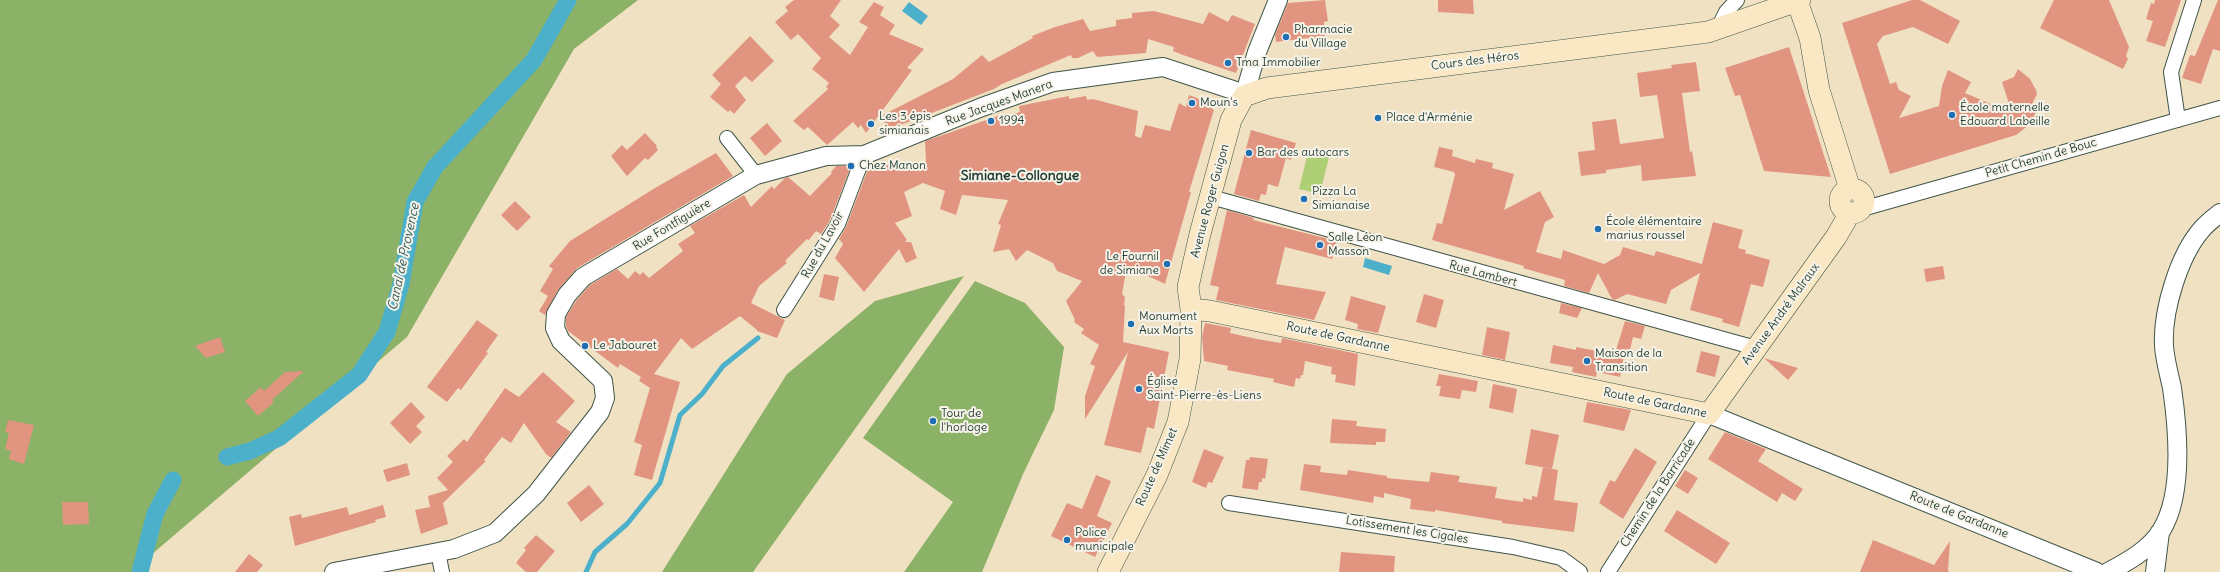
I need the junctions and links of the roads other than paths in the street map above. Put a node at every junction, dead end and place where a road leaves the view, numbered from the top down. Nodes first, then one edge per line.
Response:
1 (1278, 0) edge
2 (1737, 0) edge
3 (1798, 0) edge
4 (2194, 0) edge
5 (1713, 30) junction
6 (1244, 96) junction
7 (2220, 108) edge
8 (2178, 120) junction
9 (727, 138) dead end
10 (864, 155) junction
11 (826, 156) joint
12 (756, 175) junction
13 (1211, 197) junction
14 (1856, 211) junction
15 (2220, 213) edge
16 (1191, 309) junction
17 (784, 310) dead end
18 (1756, 348) junction
19 (1709, 414) junction
20 (1229, 503) dead end
21 (2160, 532) junction
22 (438, 552) junction
23 (334, 572) edge
24 (442, 572) edge
25 (1108, 572) edge
26 (1580, 572) edge
27 (1608, 572) edge
28 (2097, 572) edge
29 (2108, 572) edge
30 (2155, 572) edge

1 - 6 street
2 - 5 street
3 - 5 main road, Cours des Héros
3 - 14 main road
4 - 8 street
5 - 6 main road, Cours des Héros
6 - 10 street, Rue Jacques Manera
6 - 13 main road, Avenue Roger Guigon
7 - 8 street, Petit Chemin de Bouc
8 - 14 street, Petit Chemin de Bouc
9 - 12 street
10 - 11 street, Rue Jacques Manera
10 - 17 street, Rue du Lavoir
11 - 12 street, Rue Fontfiguière
12 - 22 street, Rue Fontfiguière
13 - 16 main road, Avenue Roger Guigon
13 - 18 street, Rue Lambert
14 - 18 main road, Avenue André Malraux
15 - 21 street
16 - 19 main road, Route de Gardanne
16 - 25 main road, Route de Mimet
18 - 19 main road, Avenue André Malraux
19 - 27 street, Chemin de la Barricade
19 - 28 street, Route de Gardanne
20 - 26 street, Lotissement les Cigales
21 - 29 street
21 - 30 street
22 - 23 street
22 - 24 street

